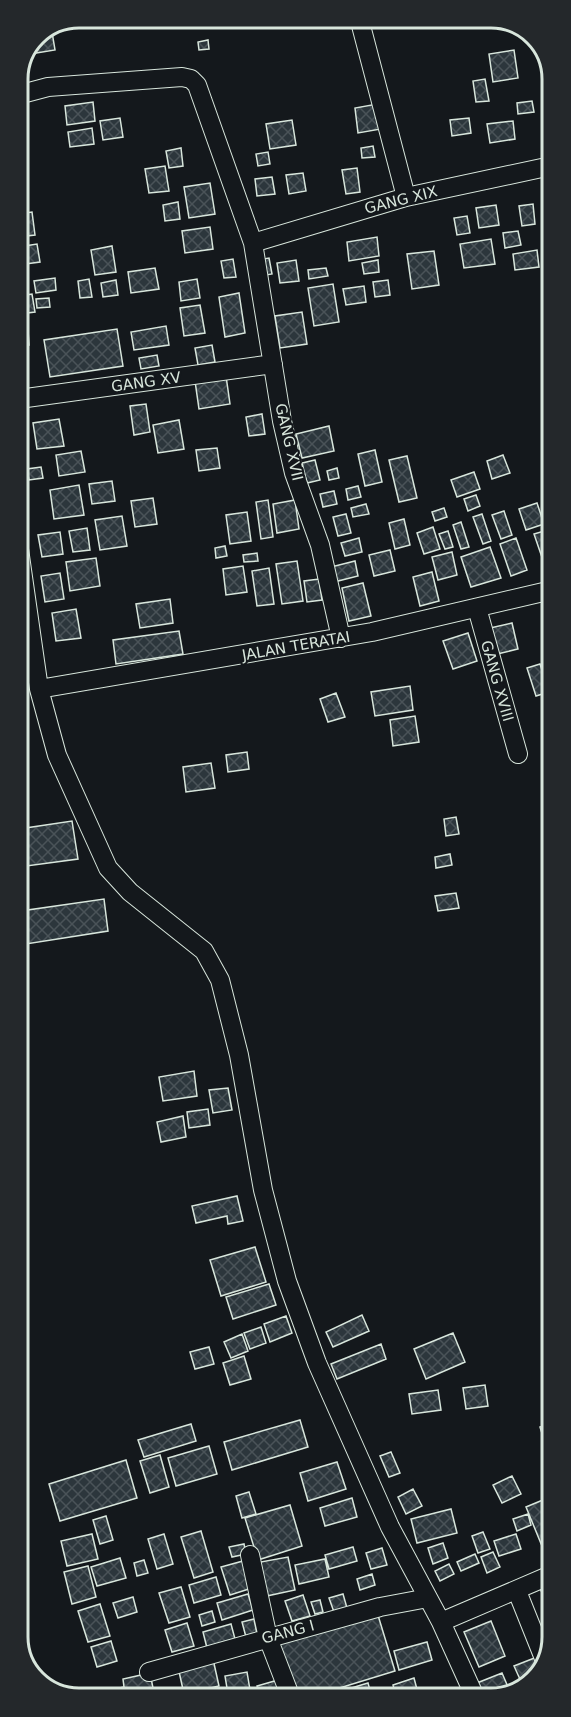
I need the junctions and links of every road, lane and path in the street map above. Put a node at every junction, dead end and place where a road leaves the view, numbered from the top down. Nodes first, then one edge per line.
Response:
1 (362, 29) edge
2 (28, 92) edge
3 (542, 168) edge
4 (406, 197) junction
5 (253, 243) junction
6 (273, 364) junction
7 (28, 398) edge
8 (542, 592) edge
9 (477, 608) junction
10 (28, 612) edge
11 (341, 638) junction
12 (39, 689) junction
13 (518, 754) dead end
14 (250, 1555) dead end
15 (542, 1579) edge
16 (517, 1591) junction
17 (428, 1598) junction
18 (441, 1622) junction
19 (268, 1638) junction
20 (541, 1651) edge
21 (149, 1672) dead end
22 (287, 1688) edge
23 (471, 1688) edge

1 - 4 street
2 - 5 street, GANG XVII
3 - 4 street, GANG XIX
4 - 5 street, GANG XIX
5 - 6 street, GANG XVII
6 - 7 street, GANG XV
6 - 11 street, GANG XVII
8 - 9 street, JALAN TERATAI
9 - 11 street, JALAN TERATAI
9 - 13 street, GANG XVIII
10 - 12 street
11 - 12 street, JALAN TERATAI
12 - 17 street
14 - 19 street
15 - 16 street
16 - 18 street
16 - 20 street
17 - 18 street
17 - 19 street, GANG I
18 - 23 street
19 - 21 street, GANG I
19 - 22 street

